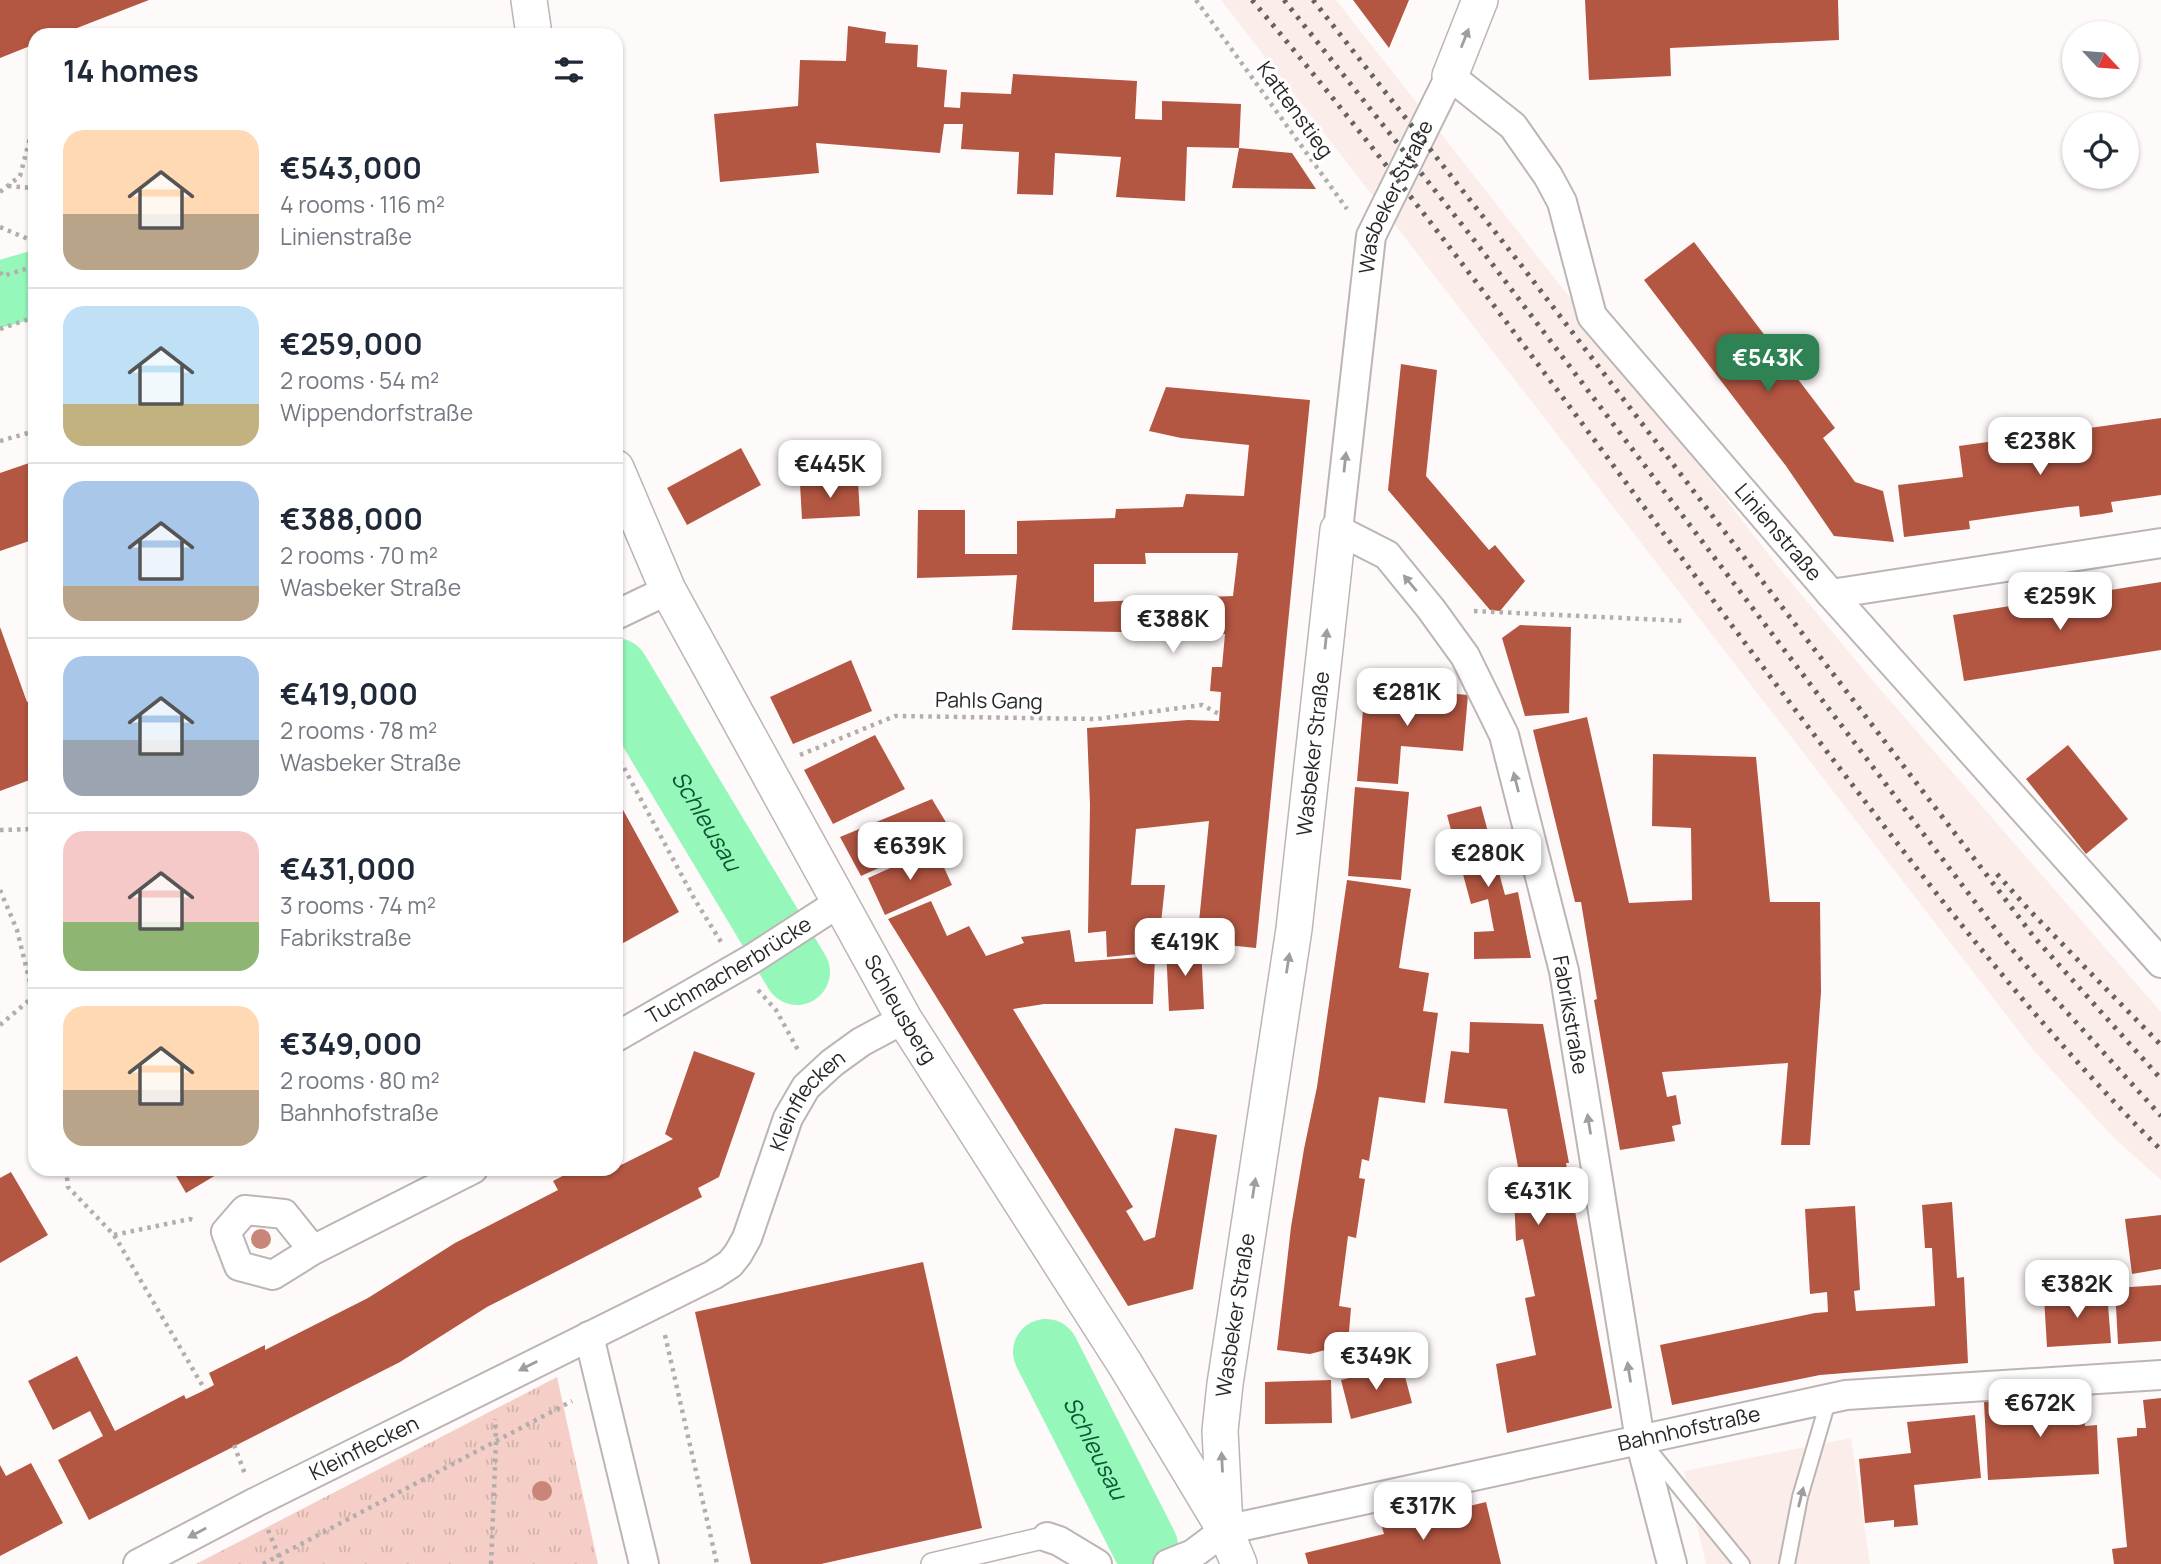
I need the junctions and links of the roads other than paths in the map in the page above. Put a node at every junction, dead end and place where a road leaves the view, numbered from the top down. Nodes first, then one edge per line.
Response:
1 (529, 0) edge
2 (1480, 0) edge
3 (533, 28) edge
4 (1450, 76) junction
5 (623, 484) edge
6 (1338, 530) junction
7 (2161, 543) edge
8 (668, 590) junction
9 (1831, 594) junction
10 (623, 612) edge
11 (840, 902) junction
12 (2161, 963) edge
13 (904, 1019) junction
14 (623, 1033) edge
15 (459, 1176) edge
16 (313, 1250) junction
17 (589, 1336) junction
18 (2161, 1375) edge
19 (1829, 1398) junction
20 (1640, 1440) junction
21 (1225, 1530) junction
22 (1047, 1538) joint
23 (138, 1564) edge
24 (644, 1564) edge
25 (932, 1564) edge
26 (1097, 1564) edge
27 (1168, 1564) edge
28 (1239, 1564) edge
29 (1672, 1564) edge
30 (1742, 1564) edge
31 (1787, 1564) edge

1 - 3 street
4 -> 2 street, Wasbeker Straße
6 -> 4 street, Wasbeker Straße
4 - 9 street, Linienstraße
5 - 8 street, Schleusberg
20 -> 6 street, Fabrikstraße
21 -> 6 street, Wasbeker Straße
7 - 9 street
8 - 10 street
8 - 11 street, Schleusberg
9 - 12 street, Linienstraße
11 - 13 street, Schleusberg
11 - 14 street, Tuchmacherbrücke
13 - 17 street, Kleinflecken
13 - 21 street, Schleusberg
15 - 16 street
16 - 16 street
17 -> 23 street, Kleinflecken
17 - 24 street
18 - 19 street, Bahnhofstraße
19 - 20 street, Bahnhofstraße
31 -> 19 lane
20 - 21 street, Bahnhofstraße
20 - 29 street, Fabrikstraße
20 - 30 lane
21 - 27 street
21 - 28 street
22 - 25 street
22 - 26 street

